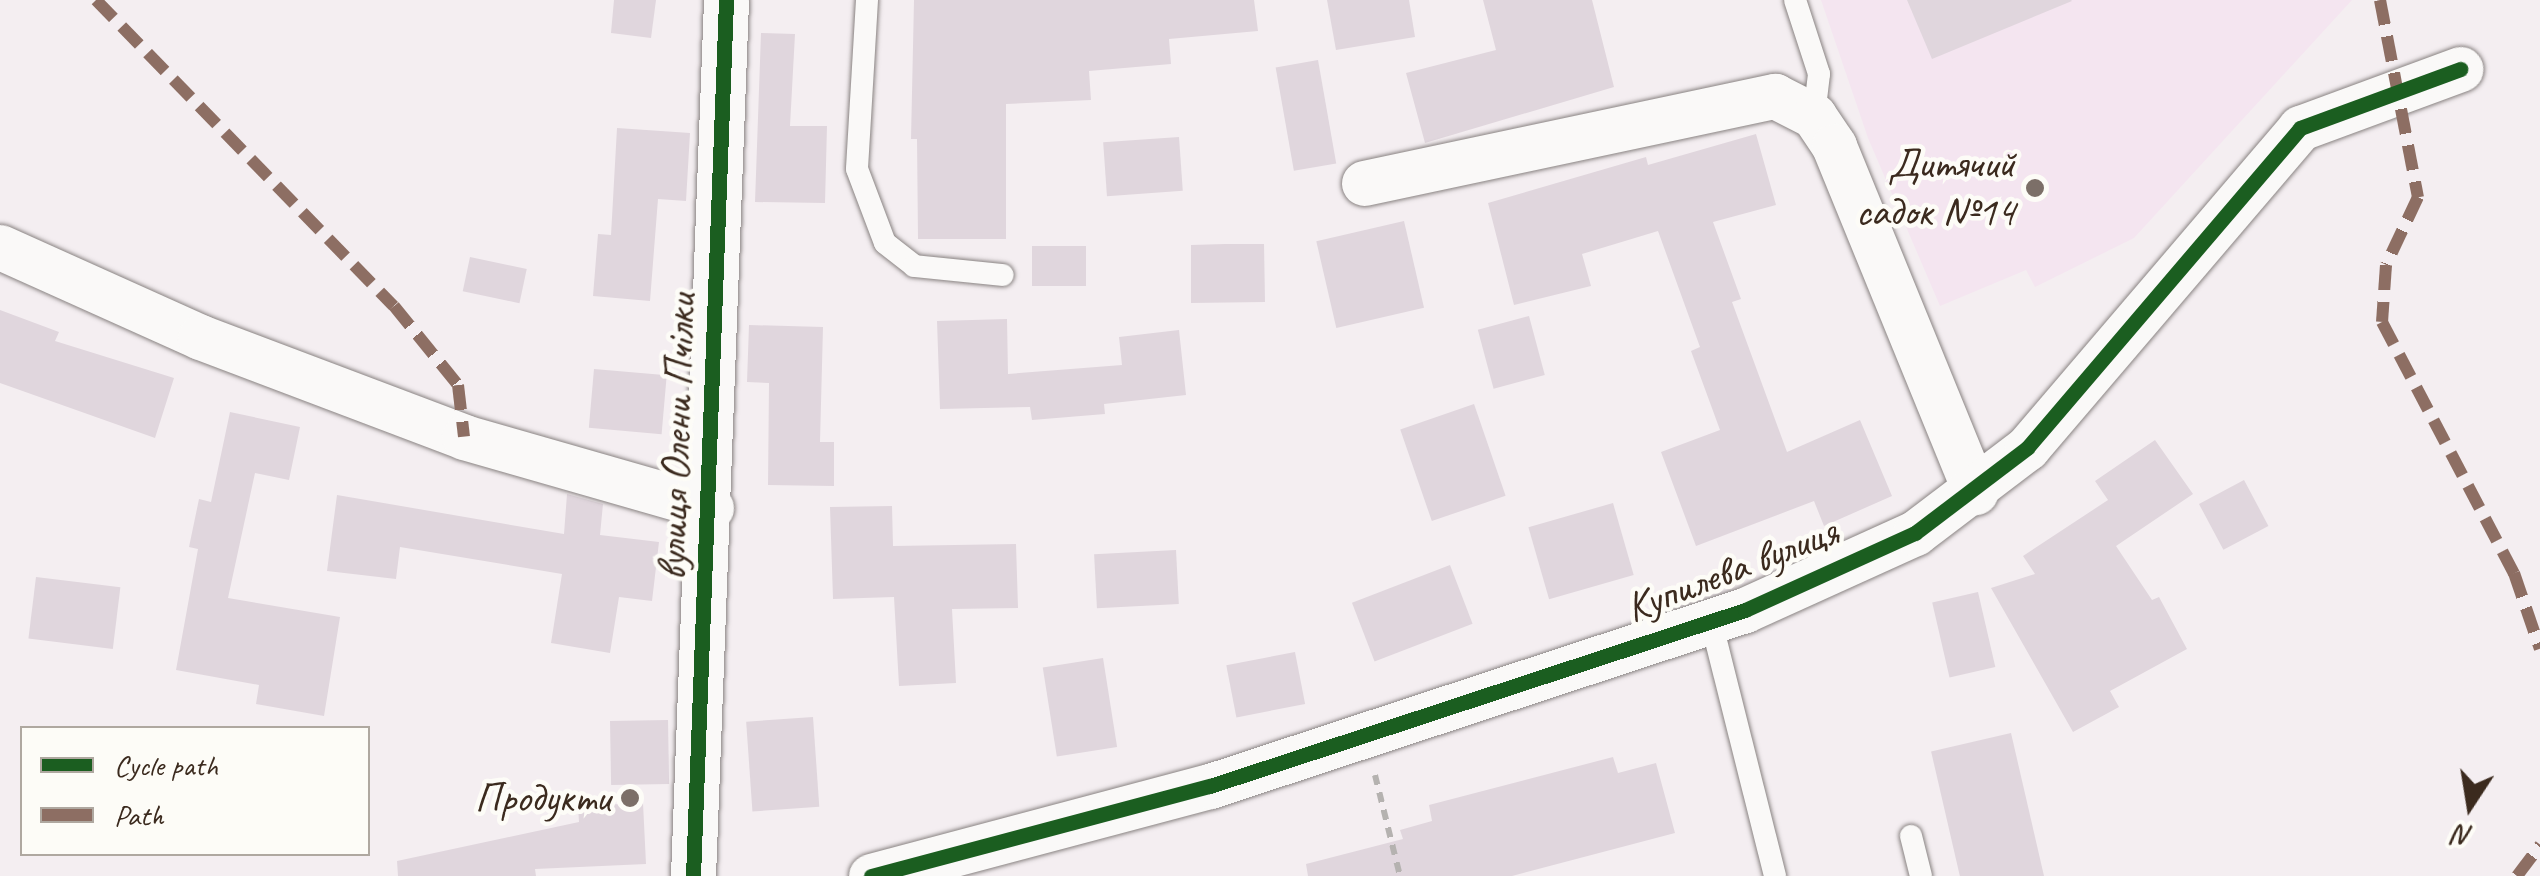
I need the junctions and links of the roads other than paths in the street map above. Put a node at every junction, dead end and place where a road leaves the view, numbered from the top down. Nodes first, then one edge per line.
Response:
1 (726, 0) edge
2 (867, 0) edge
3 (1795, 0) edge
4 (2460, 69) dead end
5 (1814, 116) junction
6 (1364, 184) dead end
7 (0, 246) edge
8 (1003, 275) dead end
9 (1975, 492) junction
10 (711, 508) junction
11 (1711, 622) junction
12 (1910, 836) dead end
13 (693, 876) edge
14 (871, 876) edge
15 (1776, 876) edge
16 (1921, 876) edge

1 - 10 street, вулиця Олени Пчілки
2 - 8 lane
3 - 5 lane
4 - 9 street, Купилева вулиця
5 - 6 street
5 - 9 street
7 - 10 street, вулиця Олени Пчілки
9 - 11 street, Купилева вулиця
10 - 13 street, вулиця Олени Пчілки
11 - 14 street, Купилева вулиця
11 - 15 lane
12 - 16 lane

